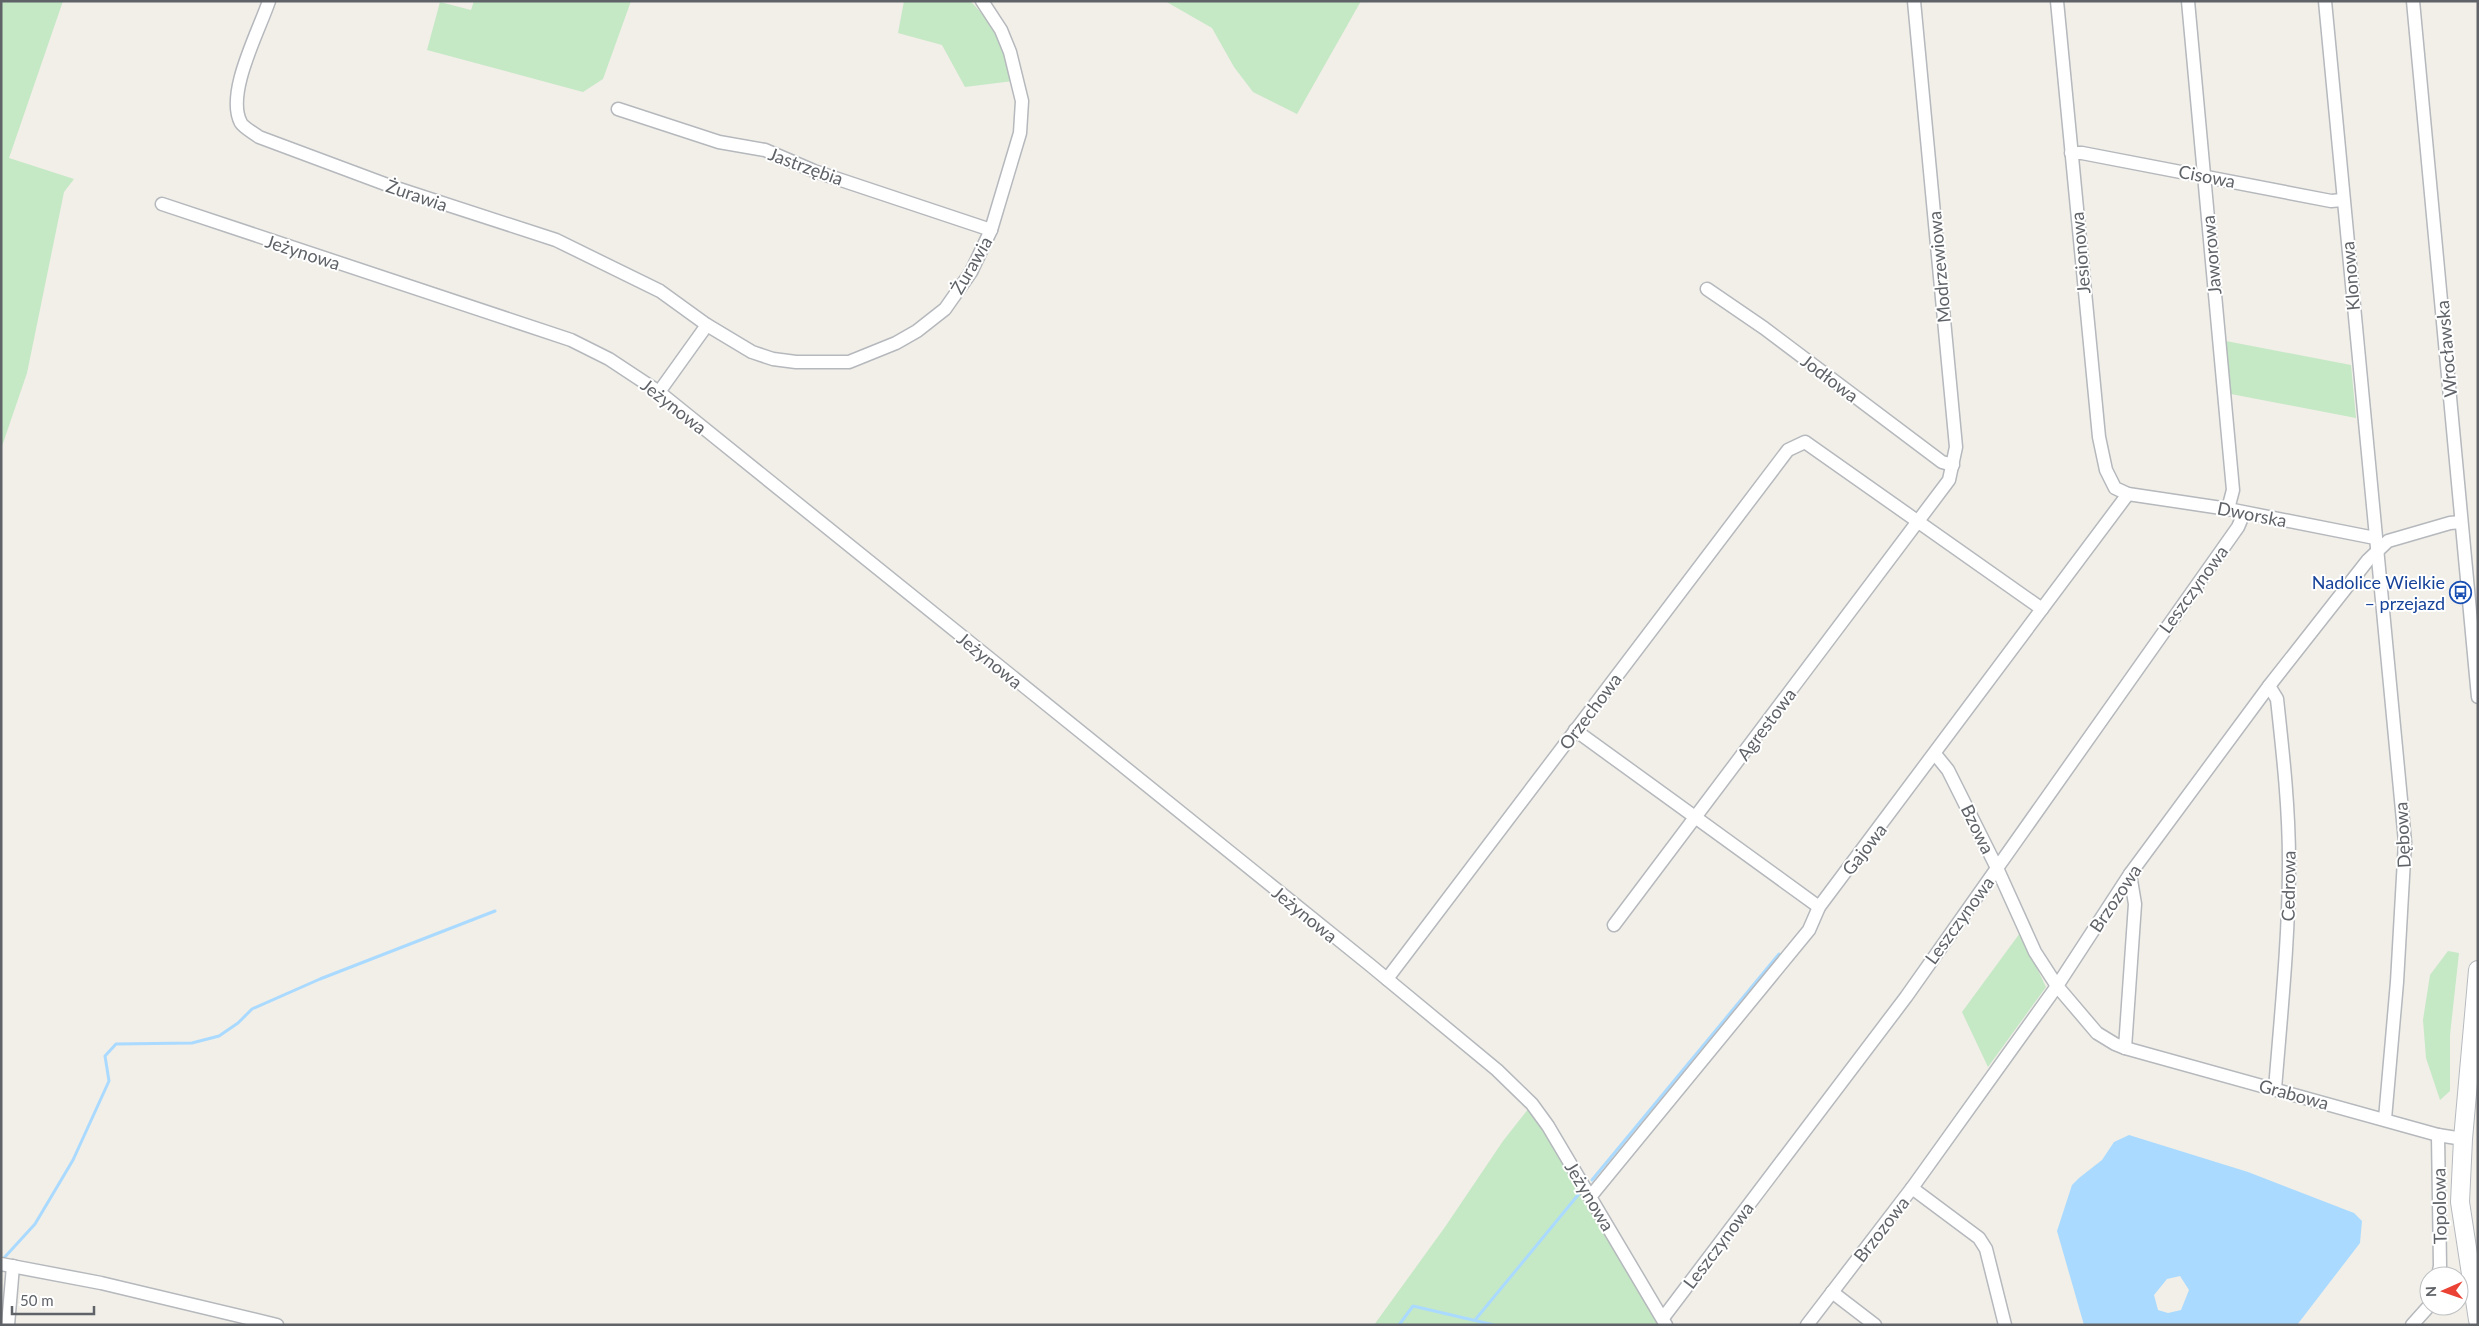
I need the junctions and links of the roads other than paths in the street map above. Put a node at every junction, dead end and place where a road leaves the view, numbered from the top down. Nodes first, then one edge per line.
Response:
1 (269, 1) edge
2 (1914, 1) edge
3 (2057, 1) edge
4 (2188, 1) edge
5 (2325, 1) edge
6 (2413, 1) edge
7 (983, 2) edge
8 (618, 110) dead end
9 (2071, 153) junction
10 (2204, 175) junction
11 (2343, 200) junction
12 (162, 204) dead end
13 (992, 230) junction
14 (1708, 289) dead end
15 (707, 325) junction
16 (658, 392) junction
17 (1953, 465) junction
18 (2128, 494) junction
19 (2228, 509) junction
20 (2244, 514) junction
21 (2461, 522) junction
22 (1918, 523) junction
23 (2375, 538) junction
24 (2376, 551) junction
25 (2042, 609) junction
26 (2269, 686) junction
27 (2478, 697) edge
28 (1575, 730) junction
29 (1935, 754) junction
30 (1696, 816) junction
31 (1997, 868) junction
32 (2130, 874) junction
33 (1819, 907) junction
34 (1614, 925) dead end
35 (2478, 970) edge
36 (1386, 979) junction
37 (2057, 986) junction
38 (2125, 1048) junction
39 (2275, 1089) junction
40 (2384, 1119) junction
41 (2438, 1135) junction
42 (2463, 1139) junction
43 (1912, 1188) junction
44 (1590, 1197) junction
45 (7, 1265) edge
46 (2440, 1266) edge
47 (1832, 1292) junction
48 (2478, 1320) edge
49 (1664, 1321) edge
50 (8, 1325) edge
51 (277, 1325) edge
52 (1807, 1325) edge
53 (1875, 1325) edge
54 (2005, 1325) edge

1 - 15 street, Żurawia
2 - 17 street, Modrzewiowa
3 - 9 street, Jesionowa
4 - 10 street, Jaworowa
5 - 11 street, Klonowa
6 - 21 street, Wrocławska
7 - 13 street, Żurawia
8 - 13 street, Jastrzębia
9 - 10 street, Cisowa
9 - 18 street, Jesionowa
10 - 11 street, Cisowa
10 - 19 street, Jaworowa
11 - 23 street, Klonowa
12 - 16 street, Jeżynowa
13 - 15 street, Żurawia
14 - 17 street, Jodłowa
15 - 16 street
16 - 36 street, Jeżynowa
17 - 22 street, Modrzewiowa
18 - 19 street, Dworska
18 - 25 street, Gajowa
19 - 20 street, Dworska
20 - 23 street, Dworska
20 - 31 street, Leszczynowa
21 - 24 street, Brzozowa
21 - 27 street, Wrocławska
22 - 25 street
22 - 28 street, Orzechowa
22 - 30 street, Agrestowa
23 - 24 street, Klonowa
24 - 26 street, Brzozowa
24 - 40 street, Dębowa
25 - 29 street, Gajowa
26 - 32 street, Brzozowa
26 - 39 street, Cedrowa
28 - 30 street
28 - 36 street, Orzechowa
29 - 31 street, Bzowa
29 - 33 street, Gajowa
30 - 33 street
30 - 34 street, Agrestowa
31 - 37 street, Bzowa
31 - 49 street, Leszczynowa
32 - 37 street, Brzozowa
32 - 38 street
33 - 44 street, Gajowa
35 - 42 street
36 - 44 street, Jeżynowa
37 - 38 street, Grabowa
37 - 43 street, Brzozowa
38 - 39 street, Grabowa
39 - 40 street, Grabowa
40 - 41 street, Grabowa
41 - 42 street, Grabowa
41 - 46 street, Topolowa
42 - 48 street
43 - 47 street, Brzozowa
43 - 54 street
44 - 49 street, Jeżynowa
45 - 50 street
45 - 51 street
47 - 52 street, Brzozowa
47 - 53 street

